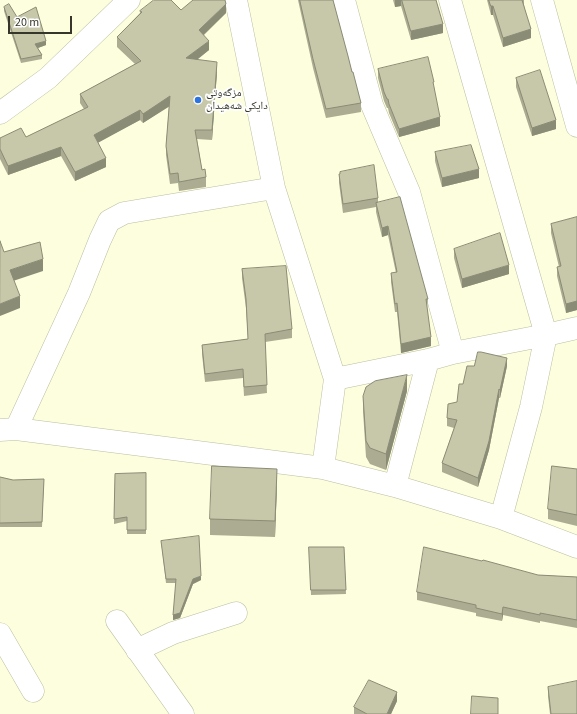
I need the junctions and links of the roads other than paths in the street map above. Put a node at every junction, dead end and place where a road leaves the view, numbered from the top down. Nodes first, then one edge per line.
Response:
1 (129, 0) edge
2 (236, 0) edge
3 (344, 0) edge
4 (450, 0) edge
5 (542, 0) edge
6 (0, 113) edge
7 (577, 126) edge
8 (274, 188) junction
9 (577, 328) edge
10 (546, 335) junction
11 (453, 353) junction
12 (428, 360) junction
13 (335, 379) junction
14 (8, 429) edge
15 (324, 468) junction
16 (395, 486) junction
17 (501, 518) junction
18 (577, 547) edge
19 (236, 613) dead end
20 (117, 621) dead end
21 (0, 634) edge
22 (137, 650) junction
23 (33, 691) dead end
24 (183, 714) edge

1 - 6 street
2 - 8 street
3 - 11 street
4 - 10 street
5 - 7 street
8 - 13 street
8 - 14 street
9 - 10 street
10 - 11 street
10 - 17 street
11 - 12 street
12 - 13 street
12 - 16 street
13 - 15 street
14 - 15 street
15 - 16 street
16 - 17 street
17 - 18 street
19 - 22 street
20 - 22 street
21 - 23 street
22 - 24 street

